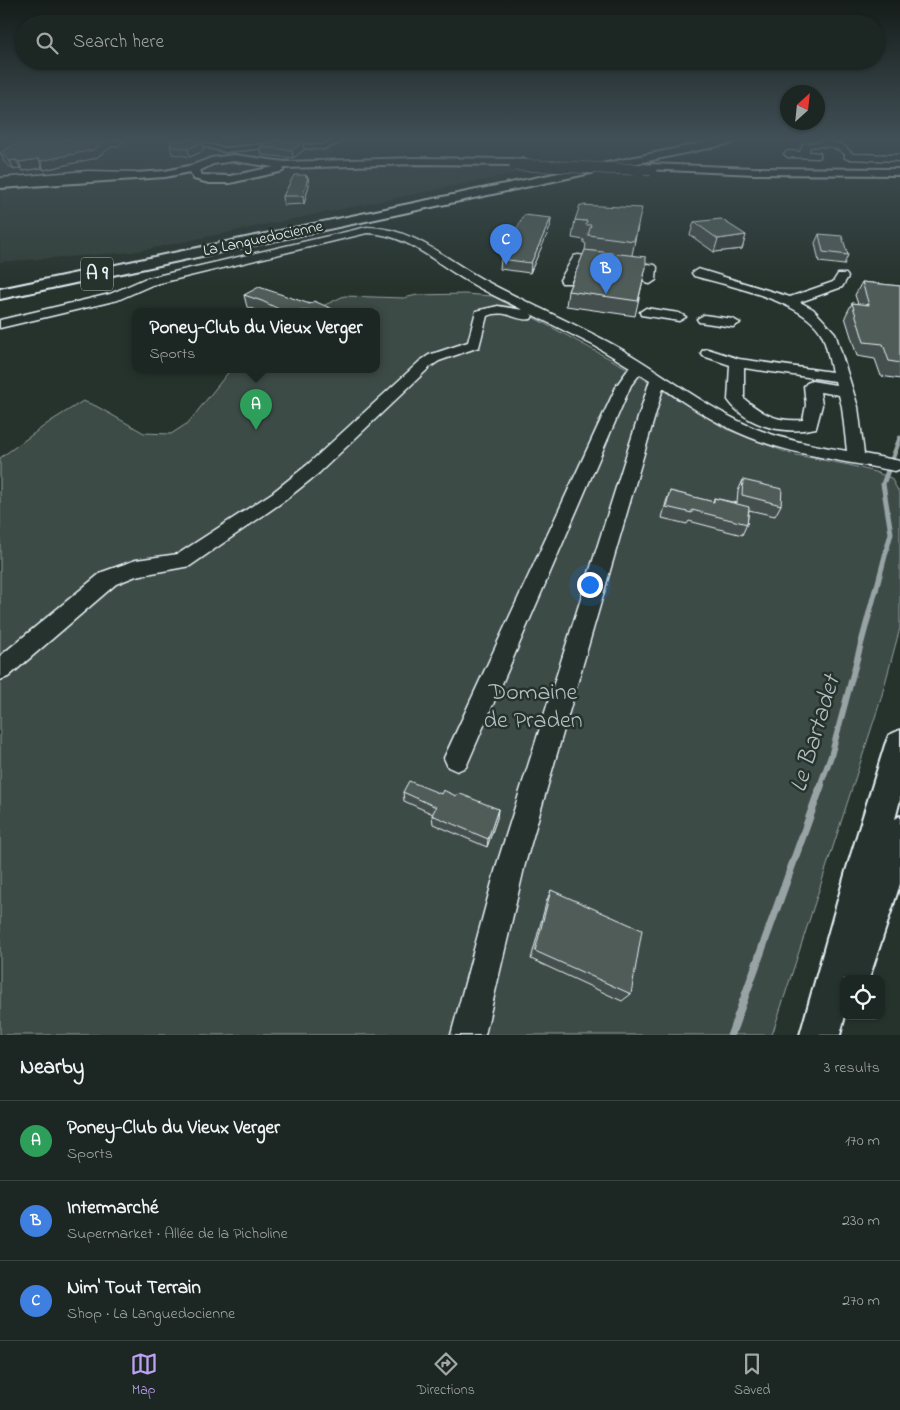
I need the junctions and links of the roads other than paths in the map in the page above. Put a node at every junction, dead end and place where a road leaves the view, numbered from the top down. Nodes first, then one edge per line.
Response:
1 (467, 188) edge
2 (502, 188) edge
3 (698, 273) dead end
4 (842, 277) dead end
5 (566, 280) dead end
6 (650, 280) dead end
7 (0, 284) edge
8 (0, 294) edge
9 (790, 301) junction
10 (646, 312) dead end
11 (679, 317) dead end
12 (704, 318) dead end
13 (733, 323) dead end
14 (0, 324) edge
15 (708, 353) dead end
16 (737, 363) junction
17 (635, 370) junction
18 (658, 379) junction
19 (843, 385) junction
20 (856, 457) junction
21 (898, 466) edge
22 (0, 670) edge
23 (900, 745) edge
24 (457, 758) dead end
25 (900, 833) edge
26 (851, 975) edge
27 (840, 1009) edge
28 (468, 1035) edge
29 (820, 1035) edge
30 (831, 1035) edge

1 - 7 highway, La Languedocienne / A 9
2 - 8 highway, La Languedocienne / A 9
3 - 9 street
4 - 9 street
5 - 6 street
9 - 19 street
10 - 11 street
12 - 13 street
14 - 17 street
15 - 16 street
16 - 19 street
16 - 19 street
17 - 18 street
17 - 22 street
17 - 24 street
18 - 20 street
18 - 28 street
19 - 20 street
20 - 21 street
23 - 29 main road
25 - 26 main road
27 - 30 main road

